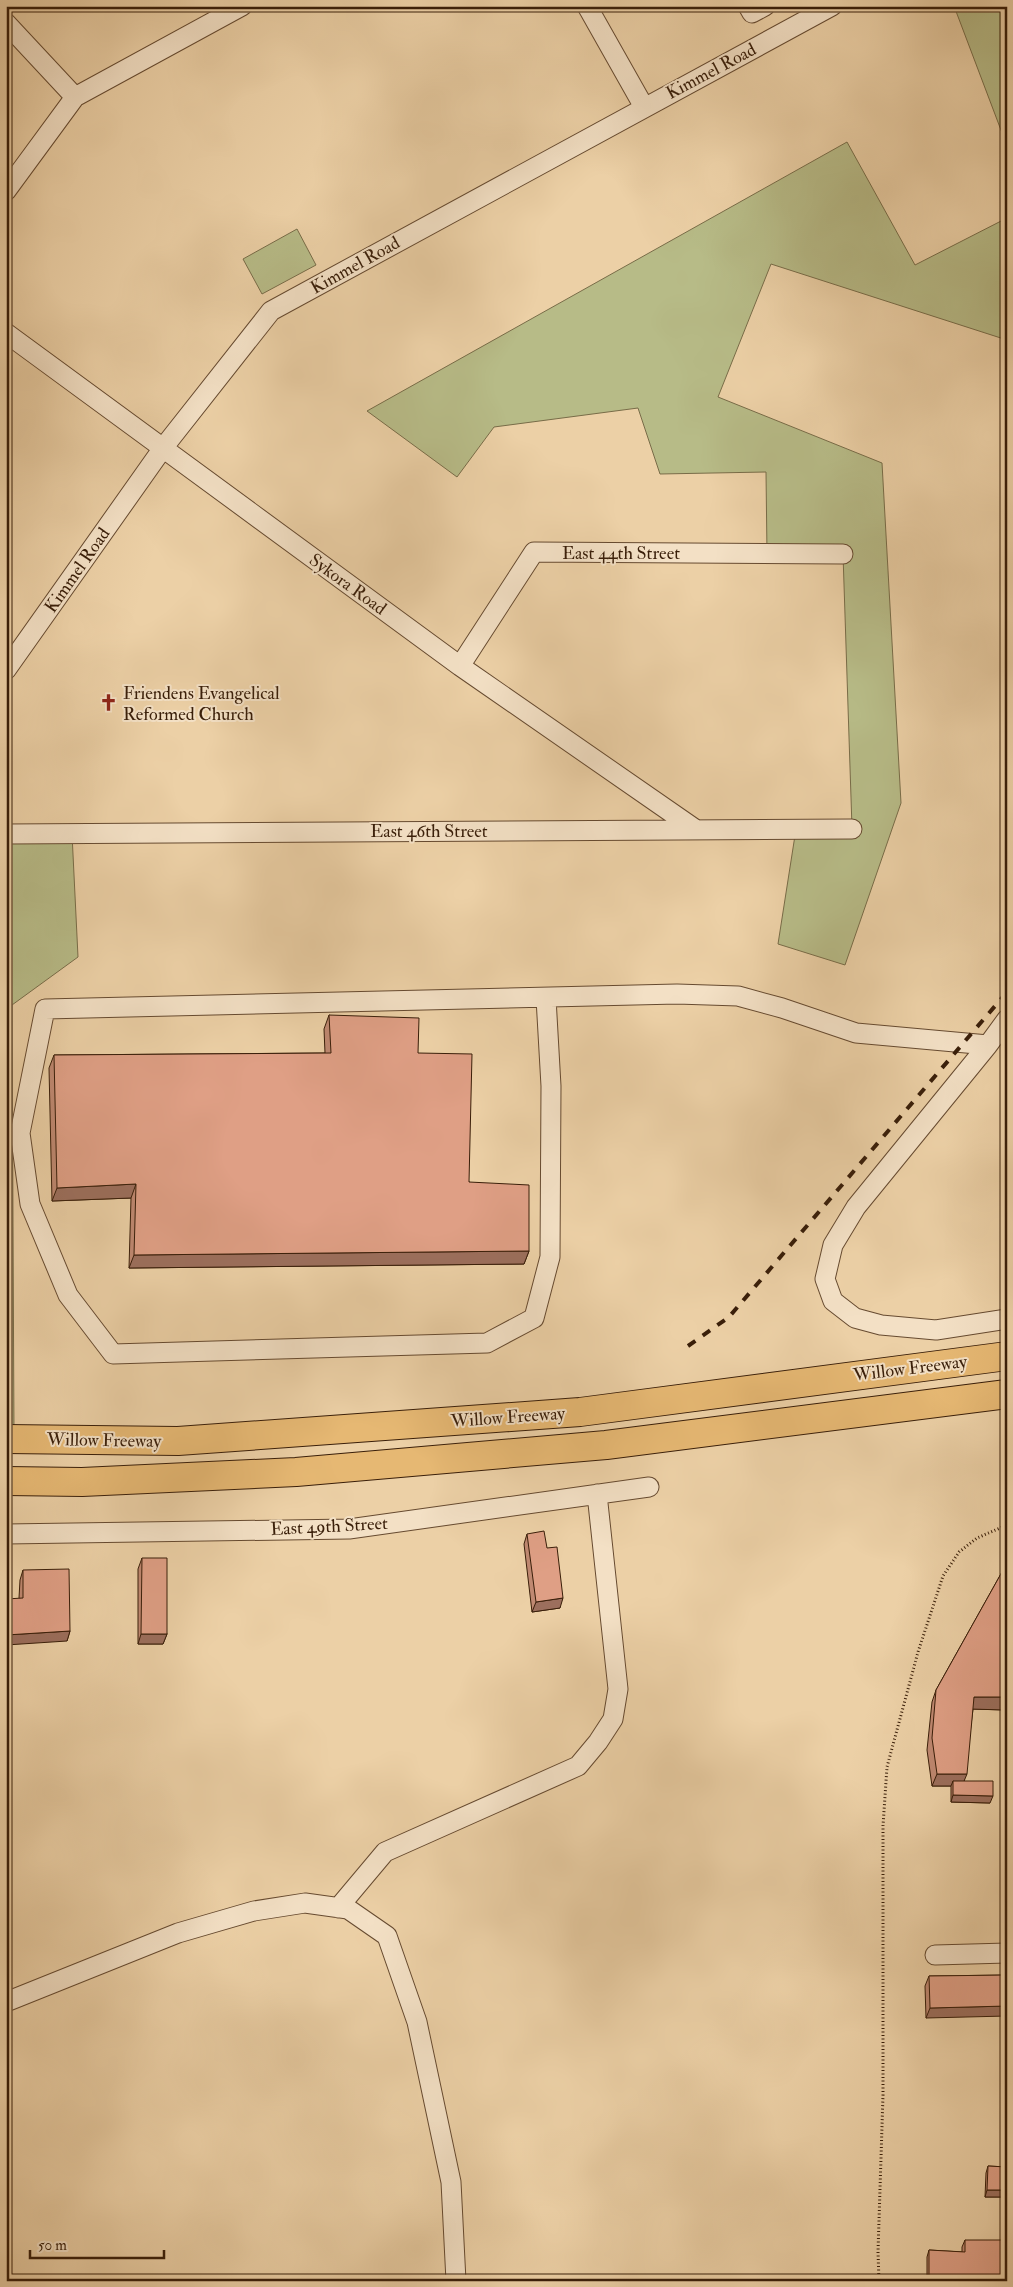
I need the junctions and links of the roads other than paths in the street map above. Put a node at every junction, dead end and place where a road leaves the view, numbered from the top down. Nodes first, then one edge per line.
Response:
1 (242, 6) edge
2 (587, 6) edge
3 (748, 6) edge
4 (765, 6) edge
5 (832, 6) edge
6 (6, 23) edge
7 (75, 98) junction
8 (644, 107) junction
9 (6, 191) edge
10 (6, 333) edge
11 (163, 448) junction
12 (843, 554) dead end
13 (460, 666) junction
14 (6, 670) edge
15 (695, 829) junction
16 (852, 829) dead end
17 (6, 834) edge
18 (546, 998) junction
19 (1007, 1019) edge
20 (988, 1045) junction
21 (1007, 1319) edge
22 (1007, 1356) edge
23 (998, 1395) edge
24 (6, 1439) edge
25 (6, 1481) edge
26 (649, 1487) dead end
27 (597, 1494) junction
28 (6, 1534) edge
29 (338, 1908) junction
30 (1007, 1953) edge
31 (934, 1955) dead end
32 (6, 2002) edge
33 (456, 2281) edge

1 - 7 street
2 - 8 street
3 - 4 street
5 - 8 street, Kimmel Road
6 - 7 street
7 - 9 street
8 - 11 street, Kimmel Road
10 - 11 street, Sykora Road
11 - 13 street, Sykora Road
11 - 14 street, Kimmel Road
12 - 13 street, East 44th Street
13 - 15 street, Sykora Road
15 - 16 street, East 46th Street
15 - 17 street, East 46th Street
18 - 18 street
18 - 20 street
19 - 20 street
20 - 21 street
22 - 24 highway, Willow Freeway
23 - 25 highway, Willow Freeway
26 - 27 street, East 49th Street
27 - 28 street, East 49th Street
27 - 29 street
29 - 32 street
29 - 33 street
30 - 31 street

